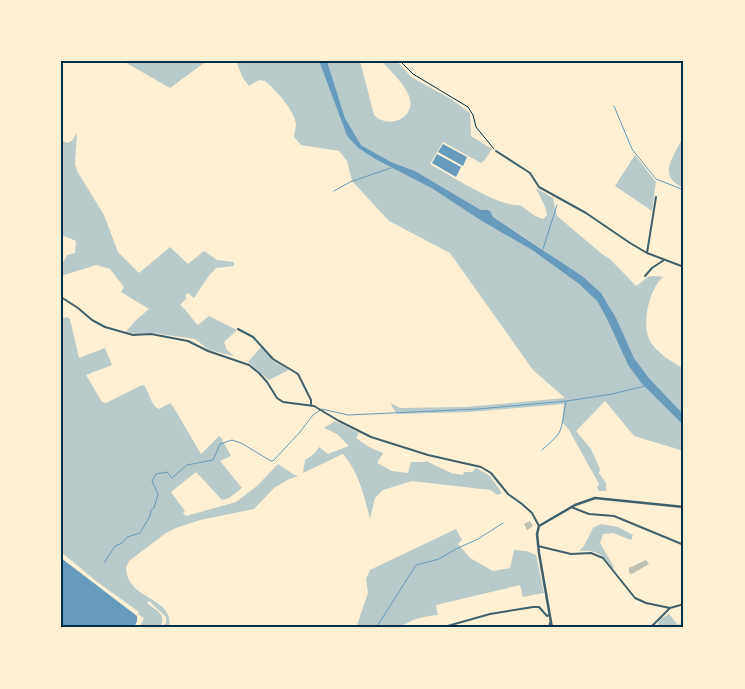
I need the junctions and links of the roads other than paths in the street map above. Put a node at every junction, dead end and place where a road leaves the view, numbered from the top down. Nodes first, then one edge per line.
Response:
1 (496, 151) road end
2 (656, 197) dead end
3 (647, 253) junction
4 (664, 260) junction
5 (684, 267) edge
6 (645, 276) dead end
7 (61, 297) edge
8 (238, 329) dead end
9 (311, 405) junction
10 (572, 507) junction
11 (684, 507) edge
12 (539, 526) junction
13 (684, 544) edge
14 (538, 546) junction
15 (684, 604) edge
16 (670, 608) junction
17 (549, 615) junction
18 (444, 627) edge
19 (550, 628) edge
20 (650, 628) edge

1 - 3 street
2 - 3 street
3 - 4 street
4 - 5 street
4 - 6 street
7 - 9 street
8 - 9 street
9 - 12 street
10 - 11 street
10 - 12 street
10 - 13 street
12 - 14 street
14 - 16 street
14 - 17 street
15 - 16 street
16 - 20 street
17 - 18 street
17 - 19 street

